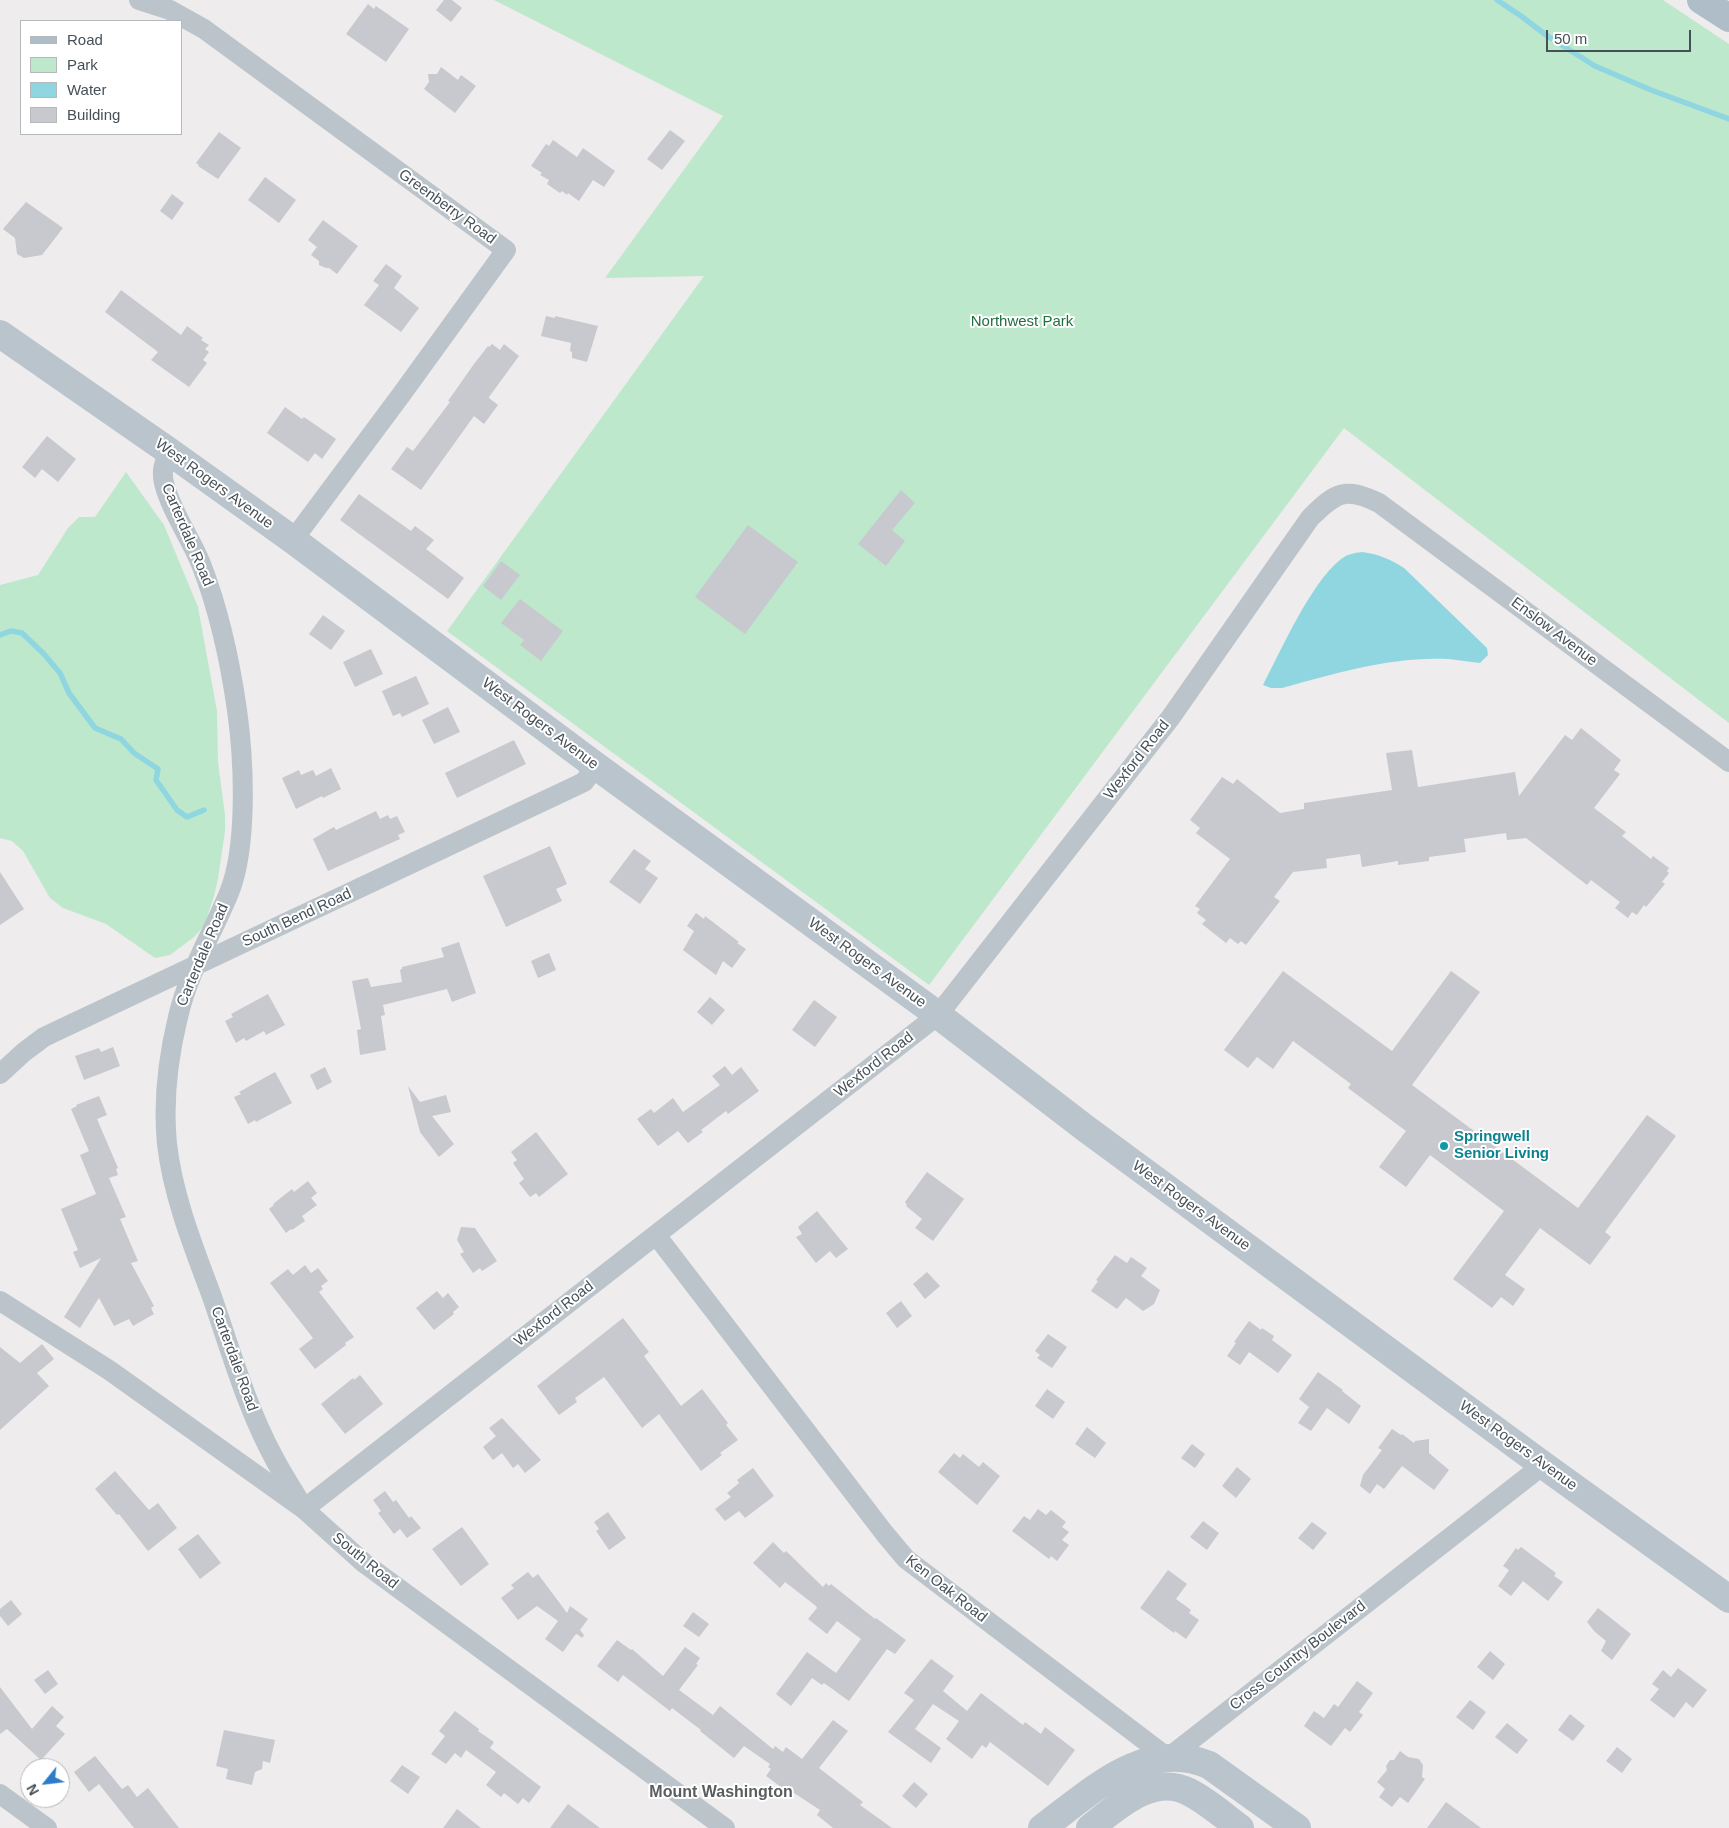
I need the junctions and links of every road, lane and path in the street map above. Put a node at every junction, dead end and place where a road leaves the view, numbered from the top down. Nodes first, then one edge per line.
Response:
1 (139, 0) edge
2 (1701, 0) edge
3 (1729, 18) edge
4 (0, 334) edge
5 (170, 452) junction
6 (1379, 502) joint
7 (293, 540) junction
8 (1729, 762) edge
9 (596, 766) junction
10 (196, 965) junction
11 (938, 1015) junction
12 (0, 1074) edge
13 (656, 1235) junction
14 (0, 1301) edge
15 (1543, 1465) junction
16 (304, 1509) junction
17 (1729, 1599) edge
18 (1168, 1758) junction
19 (1172, 1786) junction
20 (0, 1794) edge
21 (47, 1828) edge
22 (725, 1828) edge
23 (1042, 1828) edge
24 (1090, 1828) edge
25 (1240, 1828) edge
26 (1297, 1828) edge

1 - 7 street, Greenberry Road
2 - 3 main road
4 - 5 street, West Rogers Avenue
5 - 7 street, West Rogers Avenue
5 - 10 street, Carterdale Road
6 - 8 street, Enslow Avenue
6 - 11 street, Wexford Road
7 - 9 street, West Rogers Avenue
9 - 10 street, South Bend Road
9 - 11 street, West Rogers Avenue
10 - 12 street, South Bend Road
10 - 16 street, Carterdale Road
11 - 13 street, Wexford Road
11 - 15 street, West Rogers Avenue
13 - 16 street, Wexford Road
13 - 18 street, Ken Oak Road
14 - 16 street, South Road
15 - 17 street, West Rogers Avenue
15 - 18 street, Cross Country Boulevard
16 - 22 street, South Road
18 - 19 street
18 - 23 street, Cross Country Boulevard
18 - 26 street
19 - 24 street
19 - 25 street
20 - 21 street

